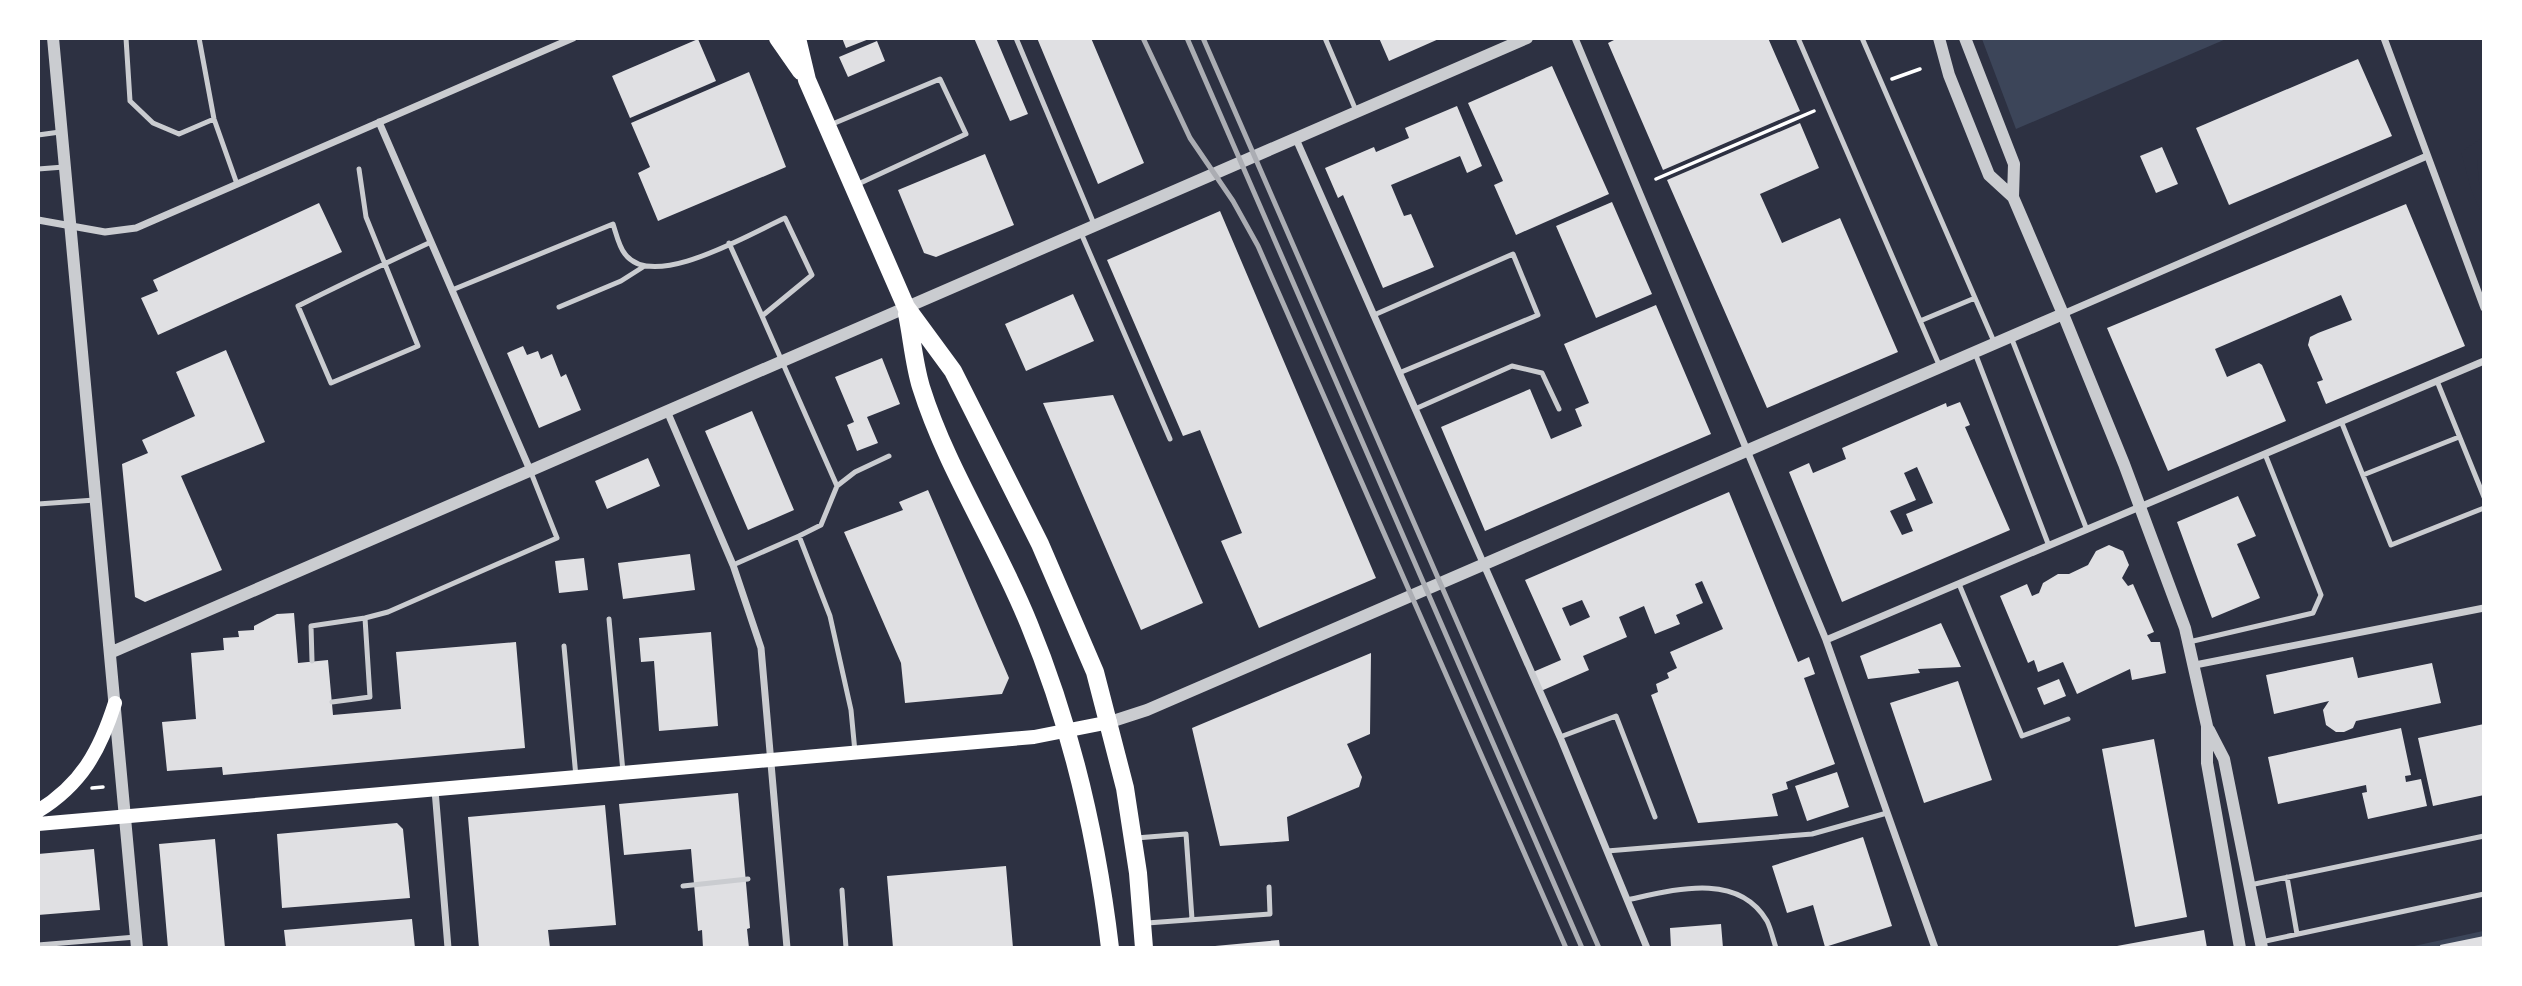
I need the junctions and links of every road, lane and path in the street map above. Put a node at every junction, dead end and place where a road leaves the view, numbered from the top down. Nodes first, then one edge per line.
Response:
1 (53, 38) edge
2 (126, 38) edge
3 (199, 38) edge
4 (573, 38) edge
5 (778, 38) edge
6 (797, 38) edge
7 (1016, 38) edge
8 (1325, 38) edge
9 (1527, 38) edge
10 (1575, 38) edge
11 (1798, 38) edge
12 (1862, 38) edge
13 (1939, 38) edge
14 (1965, 38) edge
15 (2385, 38) edge
16 (1920, 69) dead end
17 (1890, 79) dead end
18 (807, 80) junction
19 (1814, 111) dead end
20 (1357, 113) junction
21 (215, 119) junction
22 (379, 122) junction
23 (827, 127) junction
24 (61, 132) junction
25 (38, 135) edge
26 (1296, 139) junction
27 (2427, 156) junction
28 (64, 167) junction
29 (38, 169) edge
30 (359, 169) dead end
31 (1656, 179) dead end
32 (237, 184) junction
33 (853, 187) junction
34 (2013, 197) junction
35 (38, 220) edge
36 (69, 224) junction
37 (1096, 227) junction
38 (1081, 233) junction
39 (431, 242) junction
40 (729, 243) junction
41 (384, 264) junction
42 (643, 267) junction
43 (452, 290) junction
44 (1976, 298) junction
45 (559, 307) dead end
46 (906, 307) junction
47 (2483, 308) edge
48 (2063, 314) junction
49 (1374, 315) junction
50 (762, 316) junction
51 (1920, 321) junction
52 (2011, 337) junction
53 (1996, 344) junction
54 (1975, 353) junction
55 (782, 361) junction
56 (2483, 361) edge
57 (1941, 368) junction
58 (1399, 373) junction
59 (2437, 381) junction
60 (1415, 409) junction
61 (1559, 409) dead end
62 (667, 411) junction
63 (2341, 421) junction
64 (2459, 437) junction
65 (1170, 439) dead end
66 (1749, 451) junction
67 (2265, 454) junction
68 (889, 456) dead end
69 (530, 470) junction
70 (2363, 475) junction
71 (837, 486) junction
72 (2483, 497) edge
73 (95, 500) junction
74 (38, 504) edge
75 (2140, 507) junction
76 (2483, 508) edge
77 (2087, 530) junction
78 (799, 536) junction
79 (2049, 546) junction
80 (733, 565) junction
81 (1484, 566) junction
82 (1959, 584) junction
83 (2483, 608) edge
84 (365, 618) junction
85 (609, 619) dead end
86 (1826, 640) junction
87 (2189, 642) junction
88 (564, 646) dead end
89 (112, 652) junction
90 (312, 661) dead end
91 (2195, 666) junction
92 (332, 702) dead end
93 (115, 703) junction
94 (2068, 719) dead end
95 (1110, 722) junction
96 (2207, 726) junction
97 (1068, 732) junction
98 (1560, 737) junction
99 (855, 752) junction
100 (771, 759) junction
101 (623, 772) junction
102 (576, 776) junction
103 (103, 787) dead end
104 (435, 789) junction
105 (88, 797) dead end
106 (38, 811) edge
107 (1886, 813) junction
108 (125, 816) junction
109 (1655, 817) dead end
110 (38, 824) edge
111 (2483, 836) edge
112 (1133, 838) junction
113 (1607, 851) junction
114 (2287, 877) junction
115 (748, 879) dead end
116 (2249, 885) junction
117 (684, 886) dead end
118 (1269, 887) dead end
119 (842, 890) dead end
120 (2483, 894) edge
121 (1627, 900) junction
122 (1192, 919) junction
123 (1142, 923) junction
124 (2297, 934) junction
125 (136, 942) edge
126 (38, 945) edge
127 (74, 945) edge
128 (2261, 945) edge
129 (448, 947) edge
130 (788, 947) edge
131 (846, 947) edge
132 (1110, 947) edge
133 (1144, 947) edge
134 (1647, 947) edge
135 (1776, 947) edge
136 (1935, 947) edge
137 (2240, 947) edge

1 - 24 street
2 - 21 lane
3 - 21 lane
4 - 22 street
5 - 18 main road
6 - 18 main road
7 - 37 lane
8 - 20 lane
9 - 20 street
10 - 66 street
11 - 51 lane
12 - 44 lane
13 - 34 street
14 - 34 street
15 - 27 street
16 - 17 path
18 - 23 main road
19 - 31 path
20 - 26 street
21 - 32 lane
22 - 32 street
22 - 39 street
23 - 33 main road
23 - 33 lane
24 - 25 lane
24 - 28 street
26 - 37 street
26 - 49 street
27 - 47 street
27 - 48 street
28 - 29 lane
28 - 36 street
30 - 41 lane
32 - 36 street
33 - 46 main road
34 - 48 street
35 - 36 street
36 - 73 street
37 - 38 street
38 - 46 street
38 - 65 lane
39 - 41 lane
39 - 43 street
40 - 42 lane
40 - 50 lane
40 - 50 lane
41 - 41 lane
42 - 43 lane
42 - 45 lane
43 - 69 street
44 - 51 lane
44 - 53 lane
46 - 55 street
46 - 95 main road
46 - 97 main road
48 - 52 street
48 - 75 street
49 - 58 street
49 - 58 lane
50 - 55 lane
51 - 57 lane
52 - 53 street
52 - 77 lane
53 - 54 street
54 - 57 street
54 - 79 lane
55 - 62 street
55 - 71 lane
56 - 59 street
57 - 66 street
58 - 60 street
59 - 63 street
59 - 64 lane
60 - 61 lane
60 - 81 street
62 - 69 street
62 - 80 street
63 - 67 street
63 - 70 lane
64 - 70 lane
64 - 72 lane
66 - 81 street
66 - 86 street
67 - 75 street
67 - 87 lane
68 - 71 lane
69 - 84 lane
69 - 89 street
70 - 76 lane
71 - 78 lane
73 - 74 lane
73 - 89 street
75 - 77 street
75 - 87 street
77 - 79 street
78 - 80 lane
78 - 99 lane
79 - 82 street
80 - 100 street
81 - 95 street
81 - 98 street
82 - 86 street
82 - 94 lane
83 - 91 street
84 - 90 lane
84 - 92 lane
85 - 101 lane
86 - 107 street
87 - 91 street
88 - 102 lane
89 - 93 street
91 - 96 street
93 - 106 main road
93 - 108 street
95 - 97 main road
95 - 112 main road
96 - 116 street
96 - 137 street
97 - 99 main road
97 - 132 main road
98 - 109 lane
98 - 113 street
99 - 100 main road
100 - 101 main road
100 - 130 street
101 - 102 main road
102 - 104 main road
103 - 105 path
104 - 108 main road
104 - 129 street
107 - 113 lane
107 - 136 street
108 - 110 main road
108 - 125 street
111 - 114 lane
112 - 122 lane
112 - 123 main road
113 - 121 street
114 - 116 lane
114 - 124 lane
115 - 117 lane
116 - 128 street
118 - 122 lane
119 - 131 lane
120 - 124 lane
121 - 134 street
121 - 135 lane
122 - 123 lane
123 - 133 main road
124 - 128 lane
125 - 127 lane
126 - 127 lane

